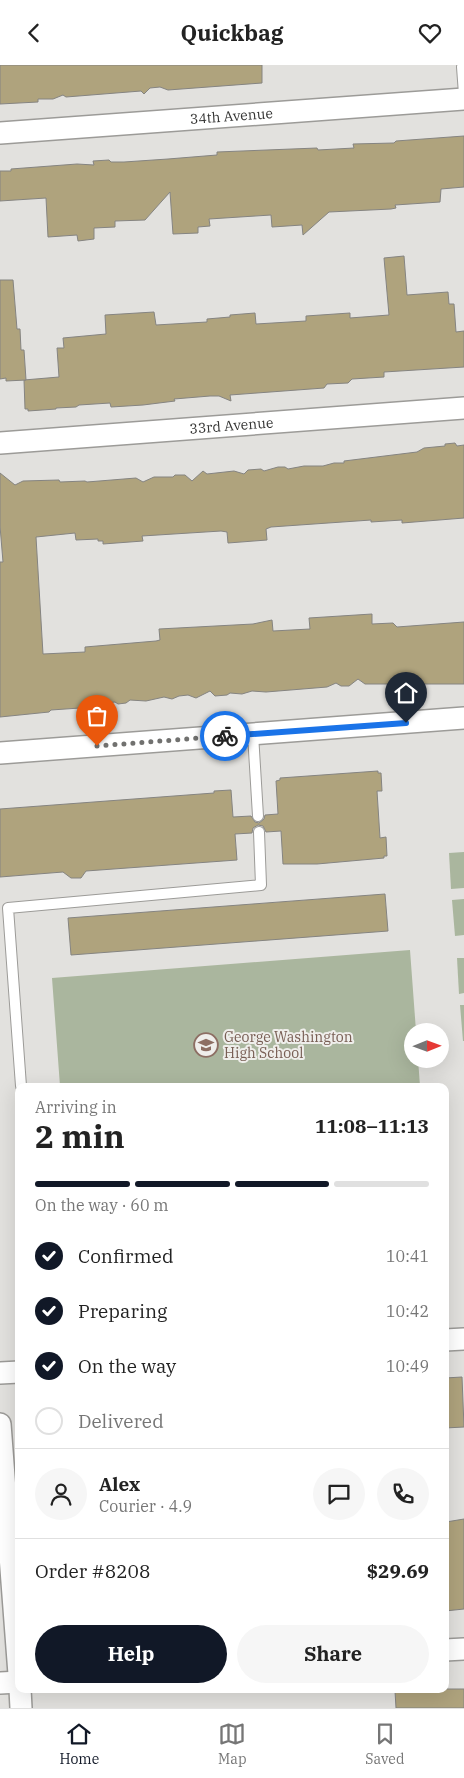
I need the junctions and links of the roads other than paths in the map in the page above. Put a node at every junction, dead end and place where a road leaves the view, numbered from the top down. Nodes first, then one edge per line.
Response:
1 (462, 67) dead end
2 (464, 94) edge
3 (464, 99) edge
4 (0, 133) edge
5 (464, 408) edge
6 (0, 443) edge
7 (464, 718) edge
8 (253, 734) junction
9 (0, 753) edge
10 (258, 816) dead end
11 (259, 832) dead end
12 (21, 1083) edge
13 (464, 1339) edge
14 (449, 1340) edge
15 (15, 1372) edge
16 (0, 1373) edge
17 (0, 1425) edge
18 (15, 1622) edge
19 (464, 1649) edge
20 (449, 1650) edge
21 (15, 1682) edge
22 (0, 1683) edge
23 (20, 1693) edge
24 (21, 1708) edge

1 - 2 lane
3 - 4 street, 34th Avenue
5 - 6 street, 33rd Avenue
7 - 8 street
8 - 9 street
8 - 10 lane
11 - 12 lane
13 - 14 street
15 - 16 street
17 - 18 street
19 - 20 street
21 - 22 street
23 - 24 street

